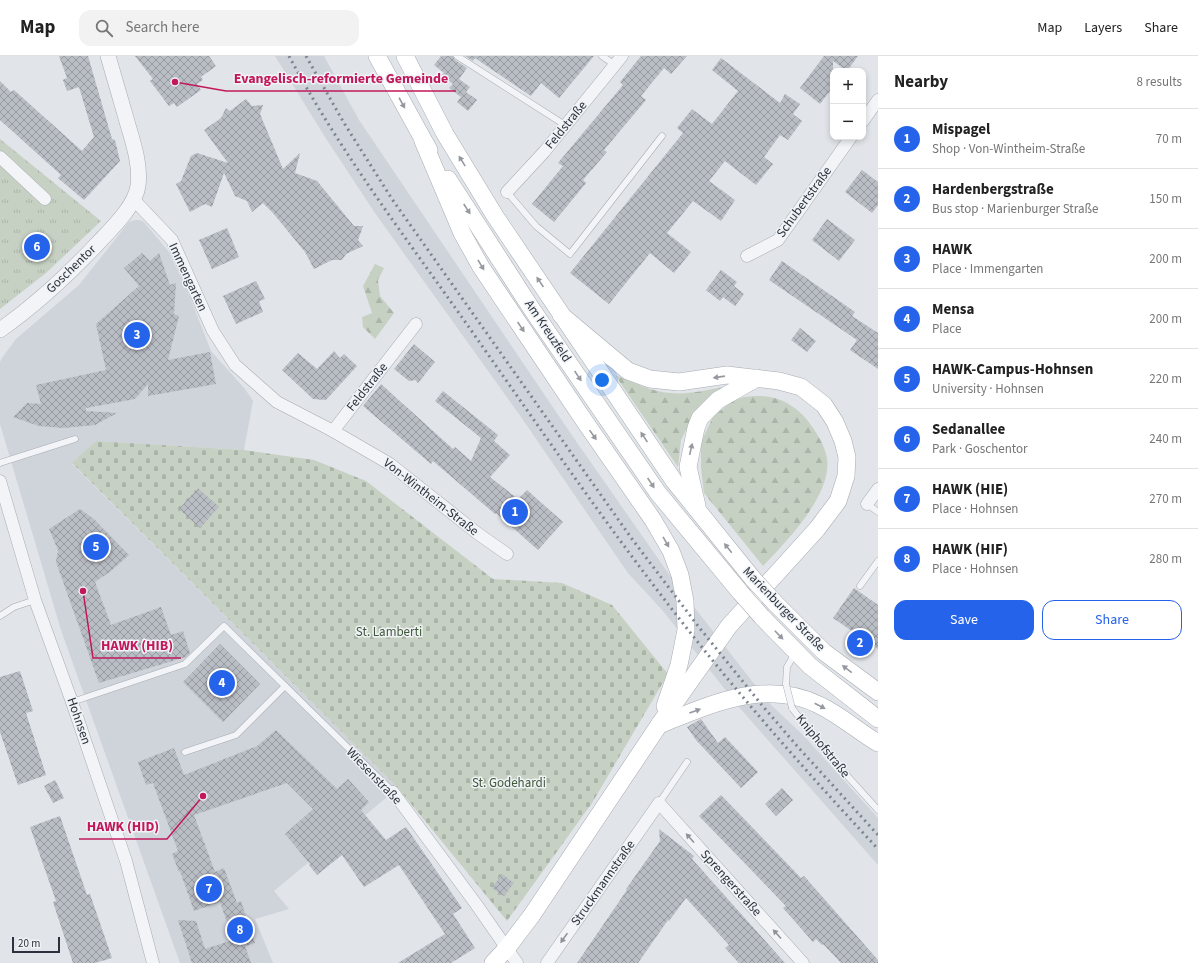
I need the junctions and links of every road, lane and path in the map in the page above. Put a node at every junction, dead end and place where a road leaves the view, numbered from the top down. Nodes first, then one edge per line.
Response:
1 (108, 56) edge
2 (377, 56) edge
3 (405, 56) edge
4 (457, 56) edge
5 (602, 56) edge
6 (619, 60) edge
7 (878, 100) edge
8 (866, 117) edge
9 (565, 125) junction
10 (662, 136) dead end
11 (849, 140) edge
12 (423, 141) junction
13 (0, 158) edge
14 (507, 192) joint
15 (45, 199) dead end
16 (134, 200) junction
17 (747, 256) dead end
18 (561, 315) junction
19 (14, 320) junction
20 (416, 324) dead end
21 (0, 330) edge
22 (0, 341) edge
23 (758, 378) junction
24 (333, 431) junction
25 (75, 439) dead end
26 (0, 463) edge
27 (0, 481) edge
28 (878, 489) edge
29 (867, 504) joint
30 (878, 512) edge
31 (700, 514) junction
32 (507, 554) dead end
33 (878, 561) edge
34 (860, 586) dead end
35 (740, 592) joint
36 (35, 600) junction
37 (0, 616) edge
38 (796, 652) junction
39 (285, 686) junction
40 (878, 692) edge
41 (72, 702) junction
42 (878, 719) edge
43 (659, 725) junction
44 (878, 743) edge
45 (185, 752) dead end
46 (687, 762) dead end
47 (393, 792) joint
48 (659, 803) junction
49 (878, 810) edge
50 (507, 948) junction
51 (153, 963) edge
52 (493, 963) edge
53 (517, 963) edge
54 (547, 963) edge
55 (803, 963) edge

1 - 16 street
2 -> 12 main road, Am Kreuzfeld
18 -> 3 main road, Am Kreuzfeld
4 - 9 lane
5 - 6 lane
6 - 9 street, Feldstraße
7 - 8 street
9 - 14 street, Feldstraße
10 - 14 lane
11 - 17 street, Schubertstraße
12 -> 35 main road, Am Kreuzfeld
12 -> 43 main road
13 - 15 street
16 - 19 street, Goschentor
16 - 24 street, Immengarten
23 -> 18 main road
31 -> 18 main road, Am Kreuzfeld
19 - 21 street, Goschentor
19 - 22 street
20 - 24 street, Feldstraße
31 -> 23 main road
23 - 43 main road
24 - 32 street, Von-Wintheim-Straße
25 - 26 lane
27 - 36 street, Hohnsen
28 - 29 street
29 - 30 lane
40 -> 31 main road, Marienburger Straße, bridge
33 - 34 lane
35 -> 38 main road, Marienburger Straße, bridge
36 - 37 lane
36 - 41 street, Hohnsen
38 - 42 main road, Marienburger Straße
38 - 49 lane, Kniphofstraße, bridge
39 - 41 lane, Wiesenstraße
39 - 45 lane
39 - 47 lane, Wiesenstraße
41 - 51 street, Hohnsen
43 -> 44 main road
43 - 50 main road
46 - 48 lane
47 - 50 street, Wiesenstraße
48 -> 54 street, Struckmannstraße
55 -> 48 street, Sprengerstraße
50 - 52 main road
50 - 53 street, Wiesenstraße

